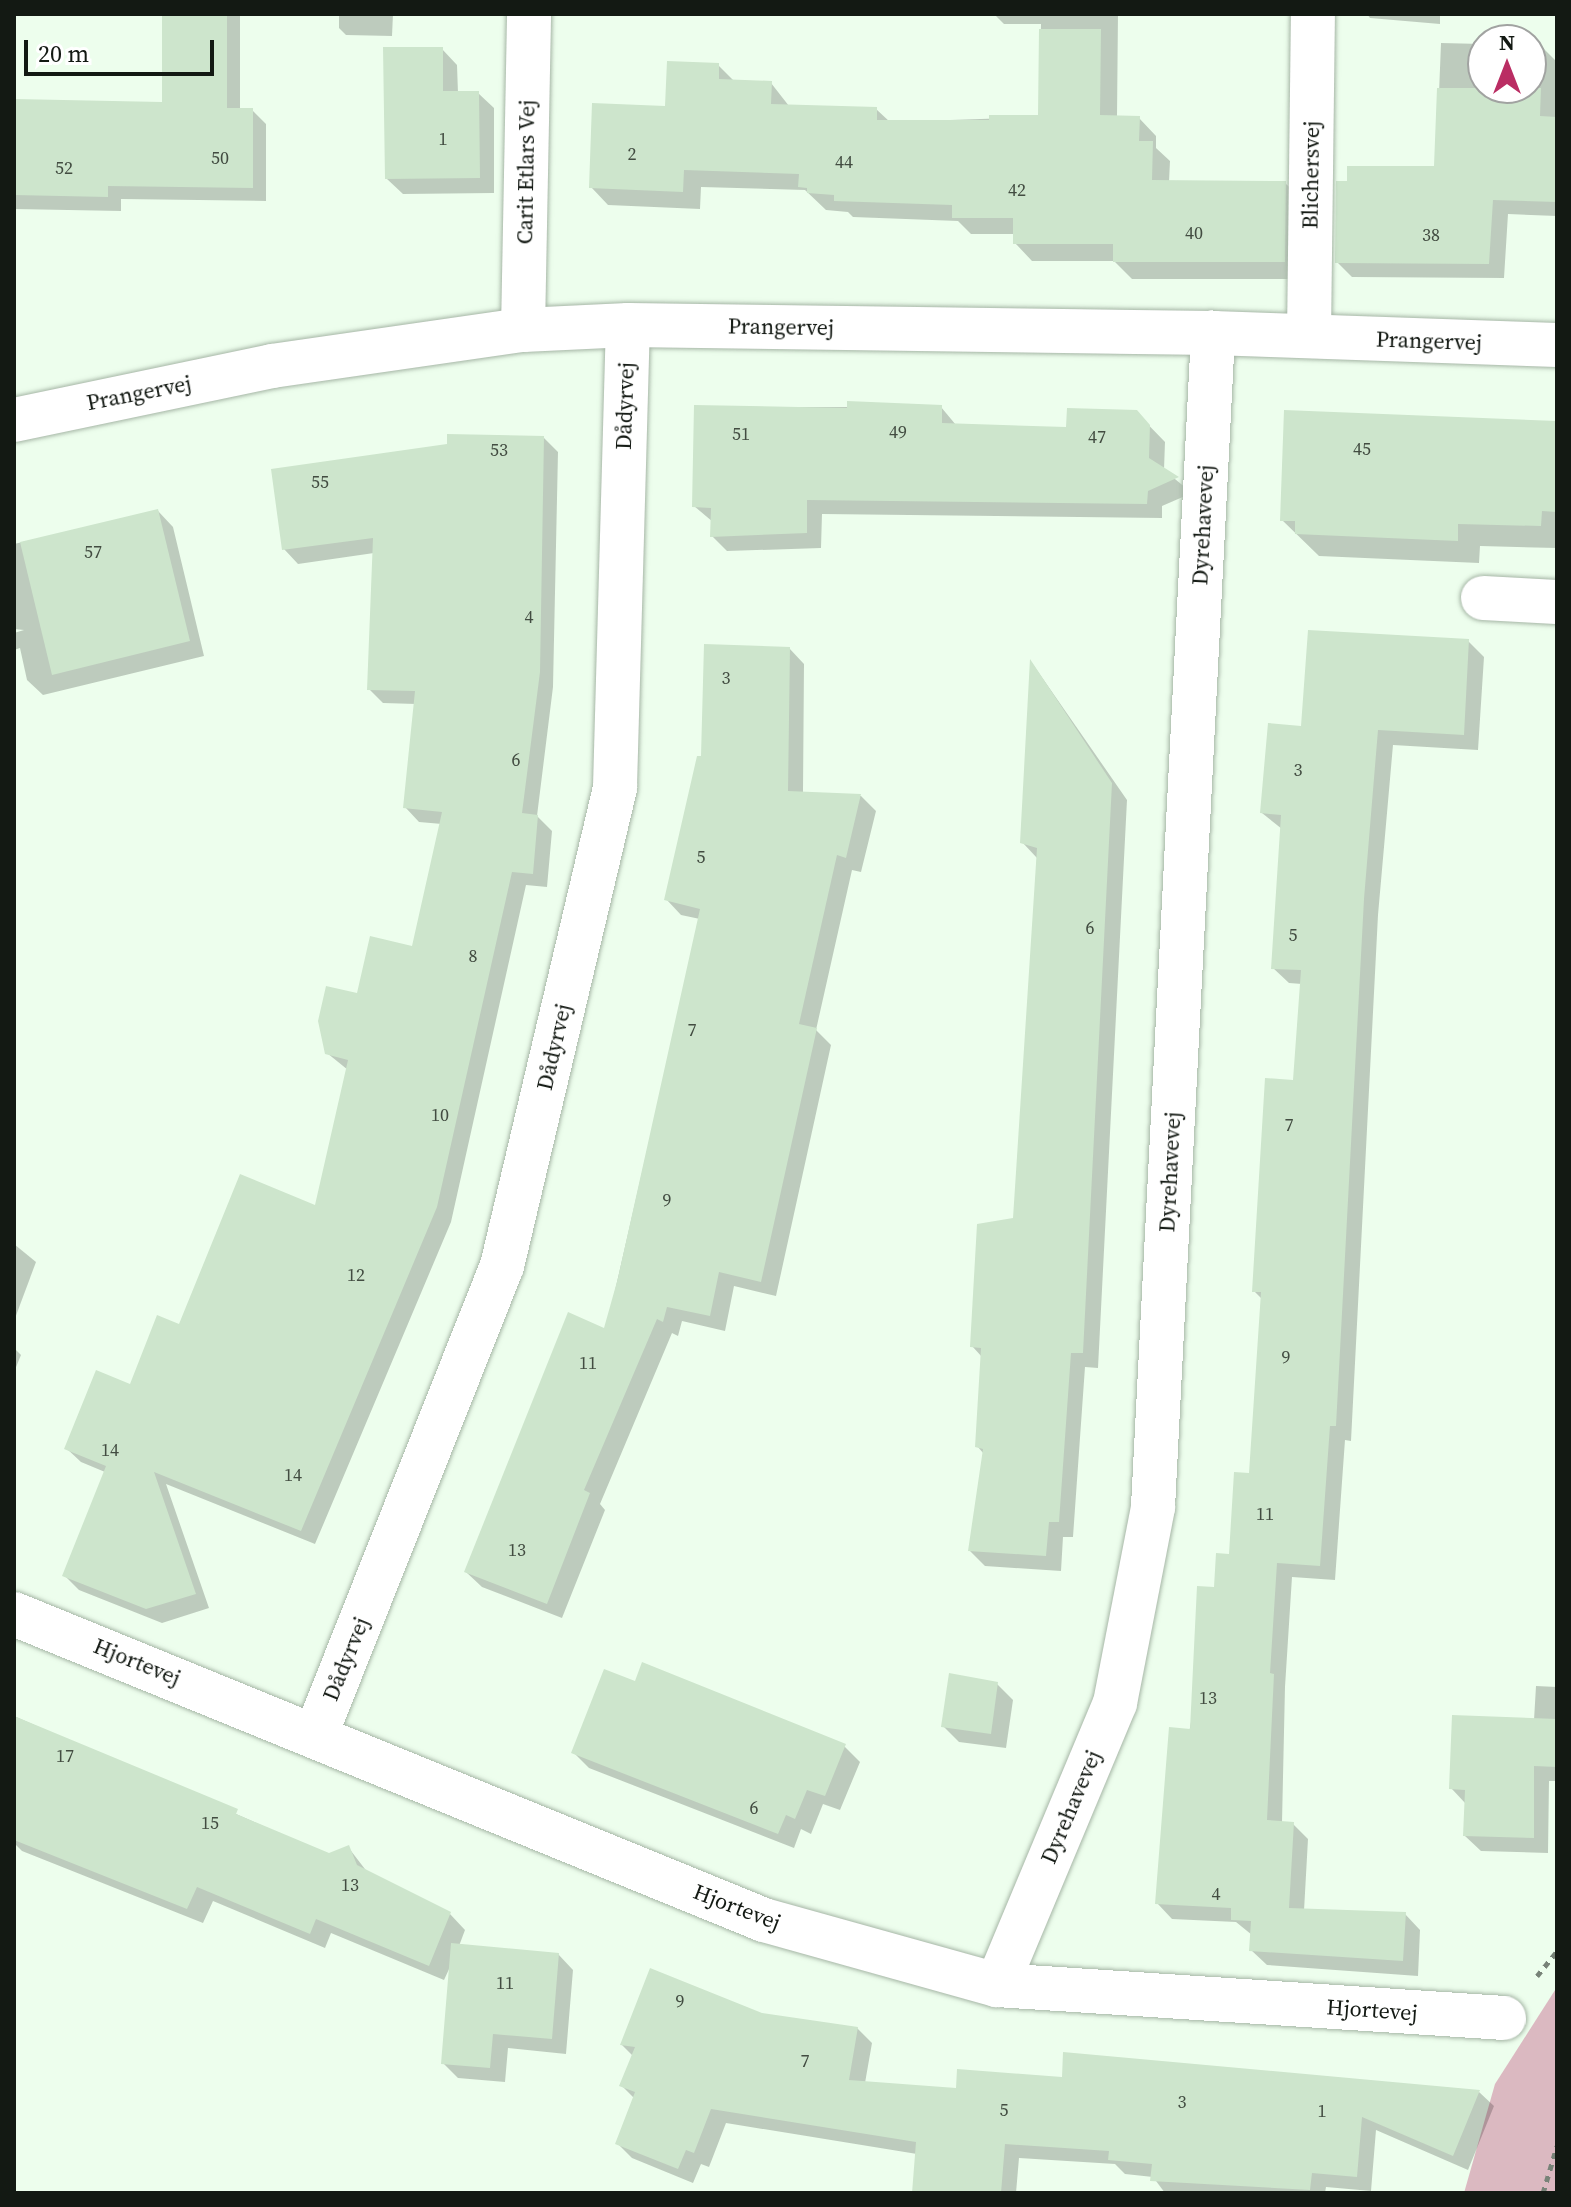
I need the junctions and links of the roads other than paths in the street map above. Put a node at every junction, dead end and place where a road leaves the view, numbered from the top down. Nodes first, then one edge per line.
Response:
1 (529, 14) edge
2 (1313, 14) edge
3 (628, 325) junction
4 (523, 330) junction
5 (1213, 333) junction
6 (1309, 336) junction
7 (1557, 345) edge
8 (14, 420) edge
9 (1483, 598) dead end
10 (1557, 602) edge
11 (14, 1614) edge
12 (316, 1734) junction
13 (997, 1985) junction
14 (1504, 2018) dead end

1 - 4 street, Carit Etlars Vej
2 - 6 street, Blichersvej
3 - 4 street, Prangervej
3 - 5 street, Prangervej
3 - 12 street, Dådyrvej
4 - 8 street, Prangervej
5 - 6 street, Prangervej
5 - 13 street, Dyrehavevej
6 - 7 street, Prangervej
9 - 10 street
11 - 12 street, Hjortevej
12 - 13 street, Hjortevej
13 - 14 street, Hjortevej

